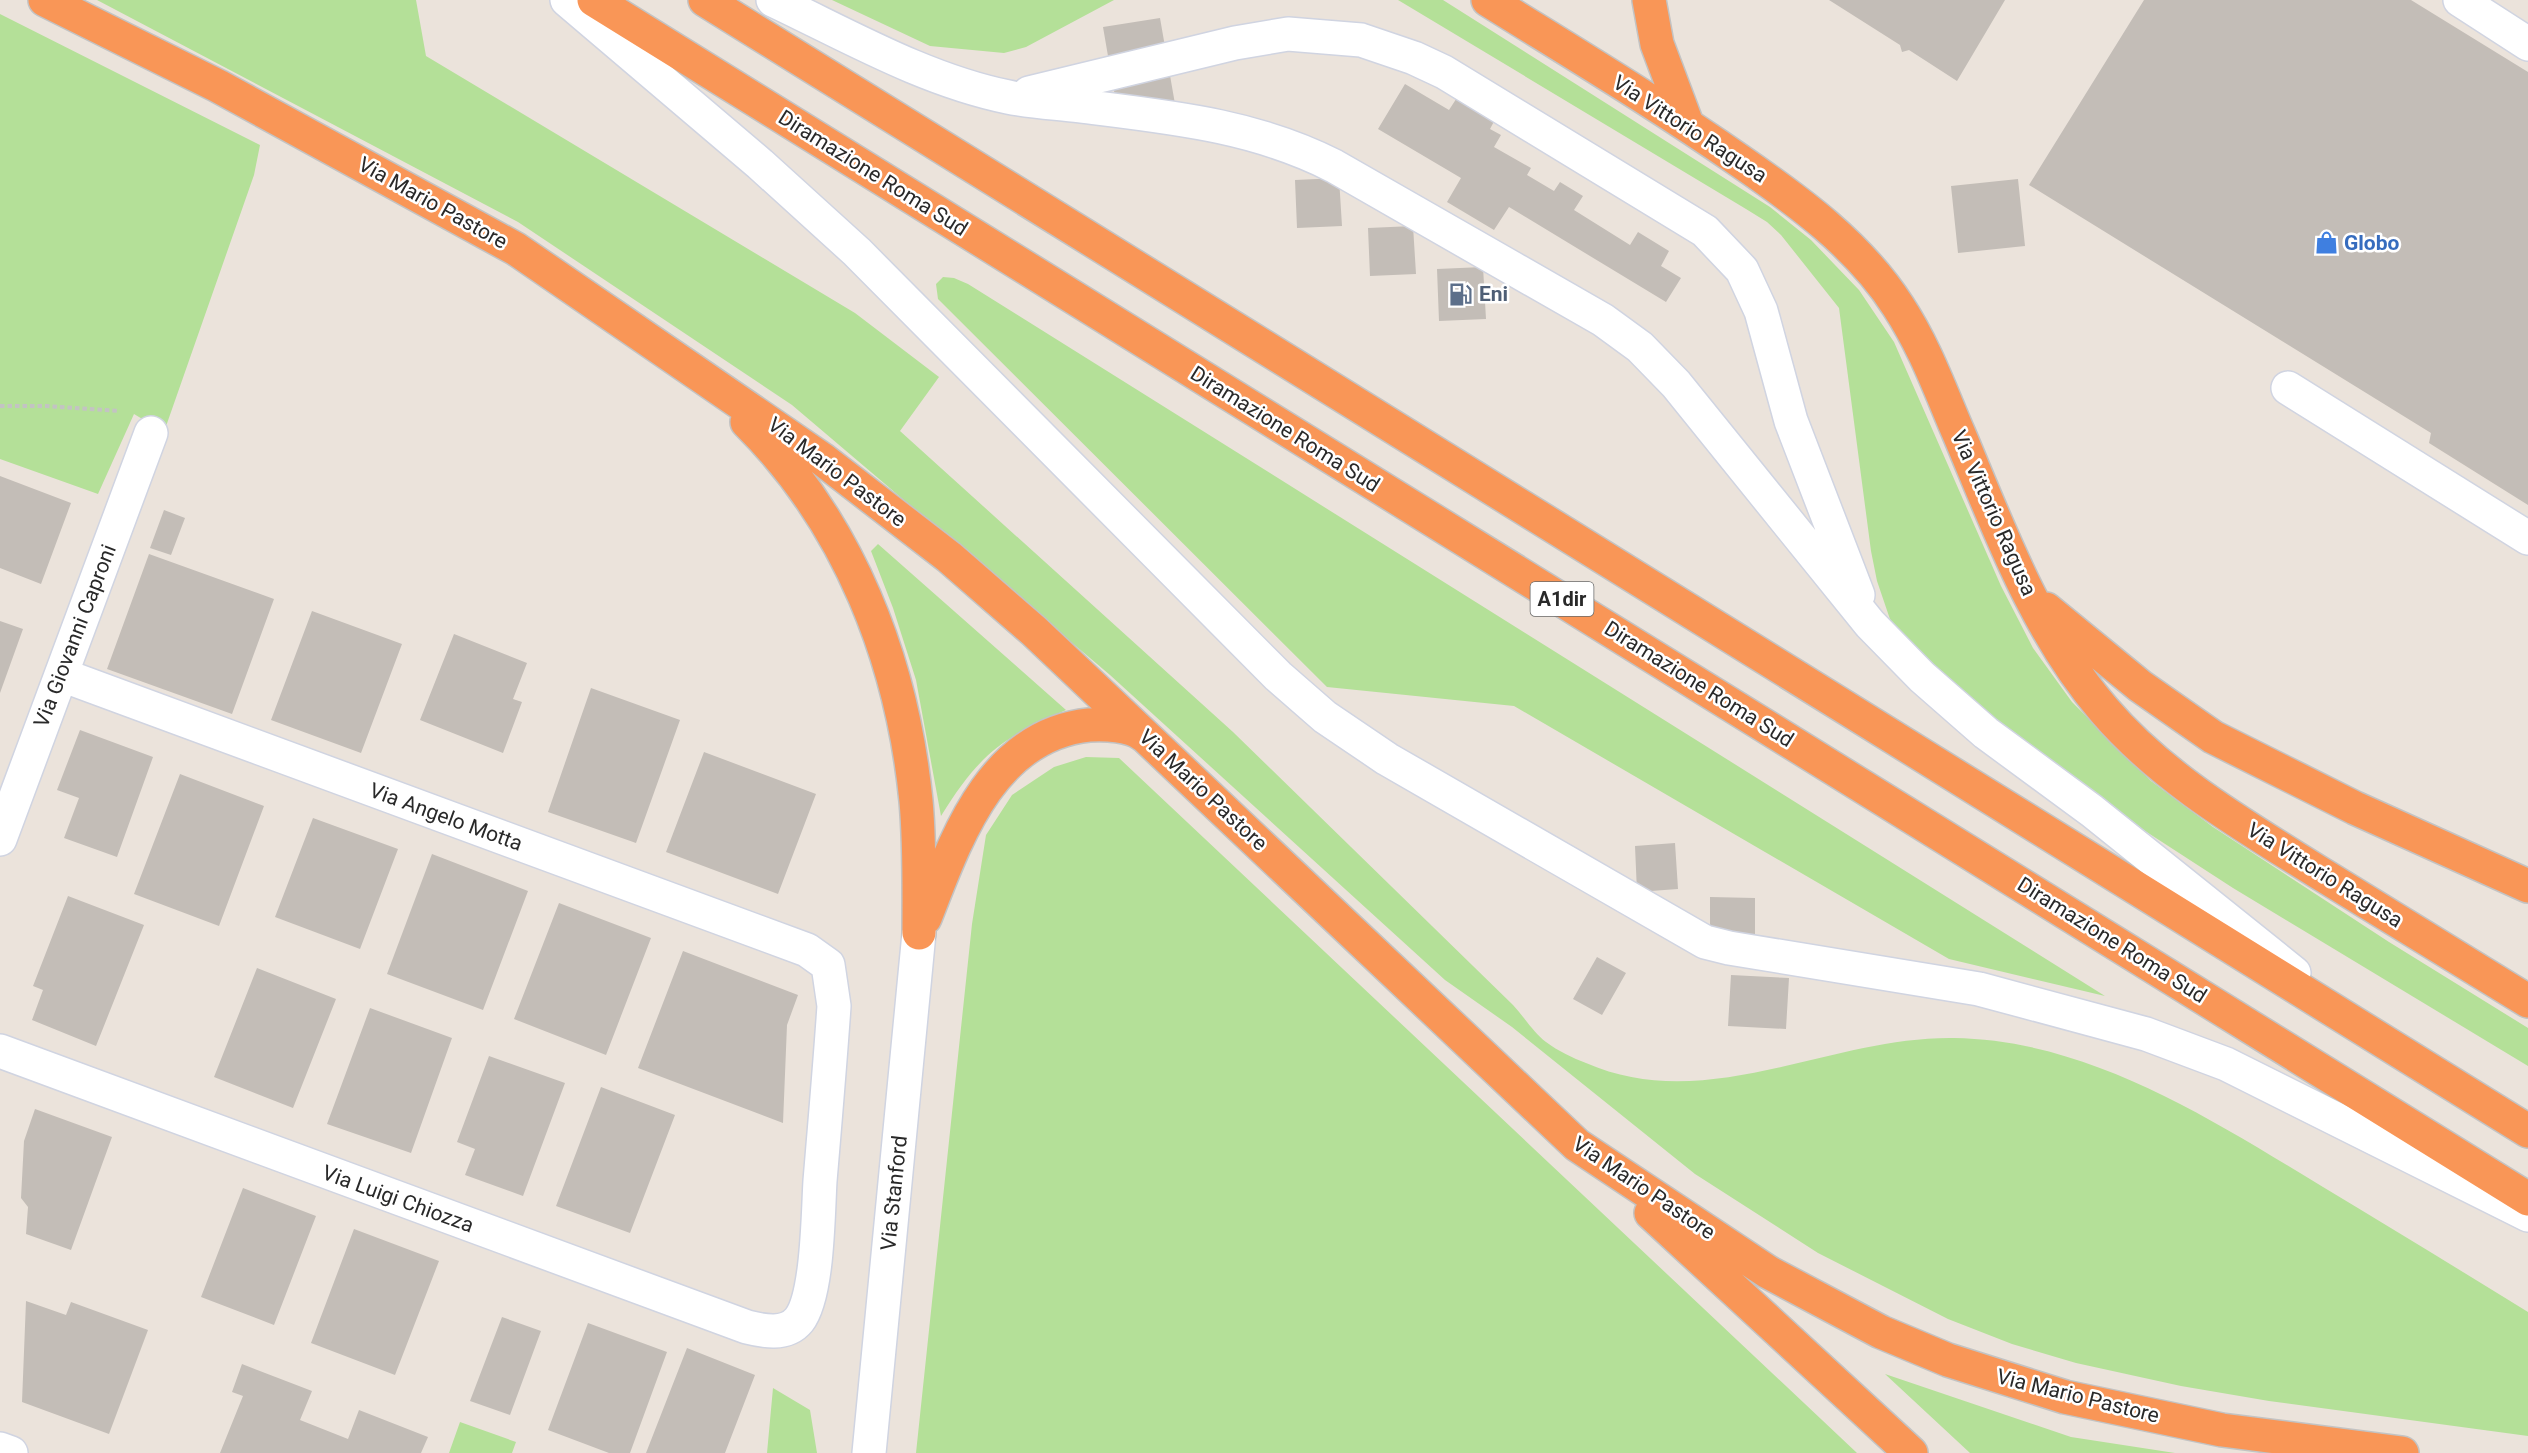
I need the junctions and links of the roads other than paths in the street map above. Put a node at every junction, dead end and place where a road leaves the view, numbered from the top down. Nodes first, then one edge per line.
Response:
1 (45, 0) edge
2 (567, 0) edge
3 (594, 0) edge
4 (705, 0) edge
5 (773, 0) edge
6 (1488, 0) edge
7 (1649, 0) edge
8 (2460, 0) edge
9 (2528, 44) edge
10 (1011, 98) junction
11 (1688, 124) junction
12 (687, 364) junction
13 (2288, 388) dead end
14 (151, 433) road end
15 (2528, 538) edge
16 (2029, 595) junction
17 (1870, 624) junction
18 (62, 675) junction
19 (1188, 776) junction
20 (0, 839) edge
21 (2528, 886) edge
22 (919, 933) junction
23 (2528, 1001) edge
24 (2366, 1030) junction
25 (0, 1051) edge
26 (2528, 1131) edge
27 (1577, 1145) junction
28 (2528, 1199) edge
29 (2528, 1215) edge
30 (798, 1322) joint
31 (0, 1449) edge
32 (10, 1453) edge
33 (869, 1453) edge
34 (1911, 1453) edge
35 (2402, 1453) edge

1 - 12 highway, Via Mario Pastore
2 - 29 street
3 - 28 highway, Diramazione Roma Sud / A1dir
4 - 24 highway, A1dir
5 - 10 street
6 - 11 highway, Via Vittorio Ragusa
7 - 11 highway
8 - 9 street
10 - 17 street
10 - 17 street
11 - 16 highway, Via Vittorio Ragusa
12 - 19 highway, Via Mario Pastore
12 - 22 highway
13 - 15 street
14 - 18 street, Via Giovanni Caproni
16 - 21 highway
16 - 23 highway, Via Vittorio Ragusa
17 - 24 street
18 - 20 street, Via Giovanni Caproni
18 - 30 street, Via Angelo Motta
19 - 22 highway
19 - 27 highway, Via Mario Pastore
22 - 33 street, Via Stanford
24 - 26 highway, A1dir
25 - 30 street, Via Luigi Chiozza
27 - 34 highway
27 - 35 highway, Via Mario Pastore
31 - 32 street

